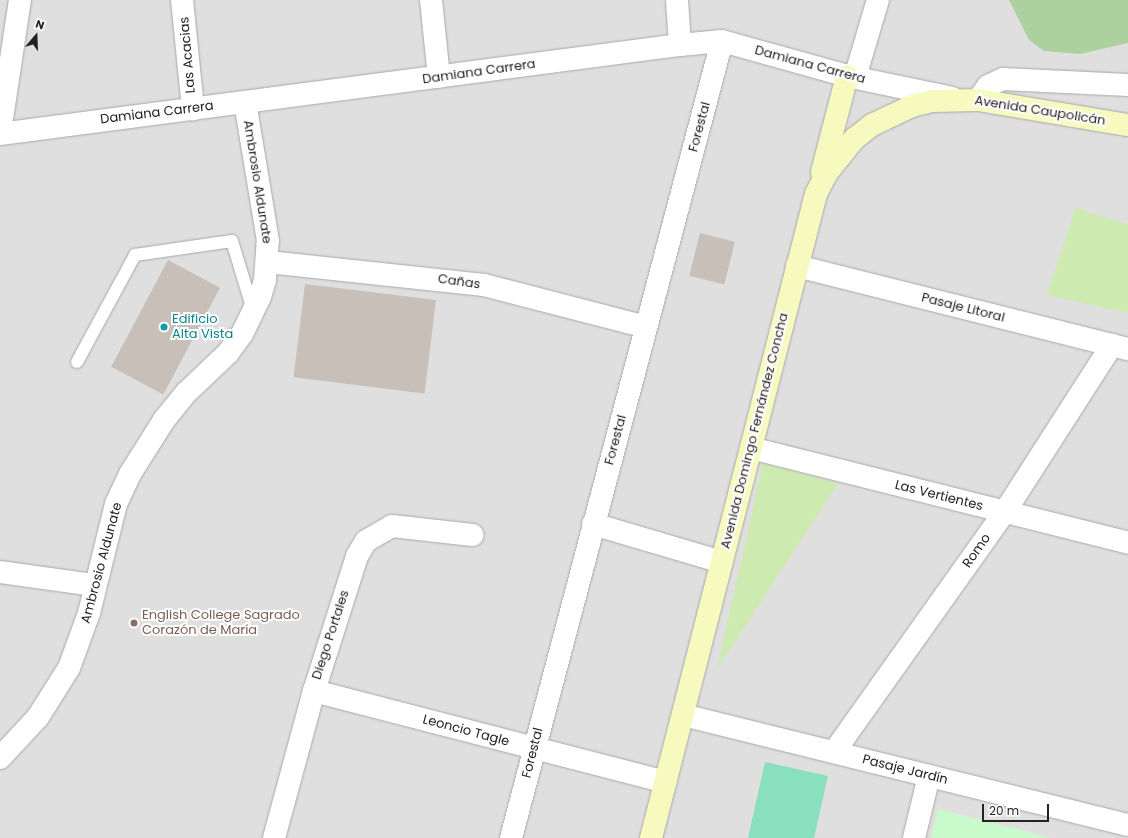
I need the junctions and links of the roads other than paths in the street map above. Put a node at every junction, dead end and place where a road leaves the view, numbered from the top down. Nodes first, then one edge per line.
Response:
1 (20, 0) edge
2 (182, 0) edge
3 (431, 0) edge
4 (677, 0) edge
5 (878, 0) edge
6 (722, 42) junction
7 (680, 45) junction
8 (439, 77) junction
9 (851, 77) junction
10 (1128, 85) edge
11 (952, 98) junction
12 (978, 100) junction
13 (245, 102) junction
14 (193, 109) junction
15 (1128, 125) edge
16 (0, 133) edge
17 (816, 194) junction
18 (268, 262) junction
19 (797, 266) junction
20 (254, 314) junction
21 (646, 327) junction
22 (1120, 347) edge
23 (77, 362) dead end
24 (751, 448) junction
25 (1004, 513) junction
26 (593, 524) junction
27 (472, 535) dead end
28 (1128, 543) edge
29 (722, 562) junction
30 (0, 572) edge
31 (94, 584) junction
32 (314, 691) junction
33 (682, 715) junction
34 (533, 748) junction
35 (834, 752) junction
36 (0, 758) edge
37 (929, 776) junction
38 (665, 782) junction
39 (1128, 825) edge
40 (274, 838) edge
41 (511, 838) edge
42 (651, 838) edge
43 (914, 838) edge

1 - 16 street
2 - 14 street, Las Acacias
3 - 8 street
4 - 7 street
5 - 9 street
6 - 7 street, Damiana Carrera
6 - 9 street, Damiana Carrera
6 - 21 street, Forestal
7 - 8 street, Damiana Carrera
8 - 13 street, Damiana Carrera
9 - 11 street, Damiana Carrera
9 - 17 main road
10 - 12 street
11 - 12 main road, Avenida Caupolicán
11 - 17 main road, Avenida Domingo Fernández Concha
12 - 15 main road, Avenida Caupolicán
13 - 14 street, Damiana Carrera
13 - 18 street, Ambrosio Aldunate
14 - 16 street, Damiana Carrera
17 - 19 main road, Avenida Domingo Fernández Concha
18 - 20 street, Ambrosio Aldunate
18 - 21 street, Cañas
19 - 22 street, Pasaje Litoral
19 - 24 main road, Avenida Domingo Fernández Concha
20 - 23 lane
20 - 31 street, Ambrosio Aldunate
21 - 26 street, Forestal
22 - 25 street, Romo
24 - 25 street, Las Vertientes
24 - 29 main road, Avenida Domingo Fernández Concha
25 - 28 street, Las Vertientes
25 - 35 street, Romo
26 - 29 street
26 - 34 street, Forestal
27 - 32 street, Diego Portales
29 - 33 main road, Avenida Domingo Fernández Concha
30 - 31 street
31 - 36 street, Ambrosio Aldunate
32 - 34 street, Leoncio Tagle
32 - 40 street, Diego Portales
33 - 35 street, Pasaje Jardín
33 - 38 main road, Avenida Domingo Fernández Concha
34 - 38 street, Leoncio Tagle
34 - 41 street, Forestal
35 - 37 street, Pasaje Jardín
37 - 39 street, Pasaje Jardín
37 - 43 street
38 - 42 main road, Avenida Domingo Fernández Concha

